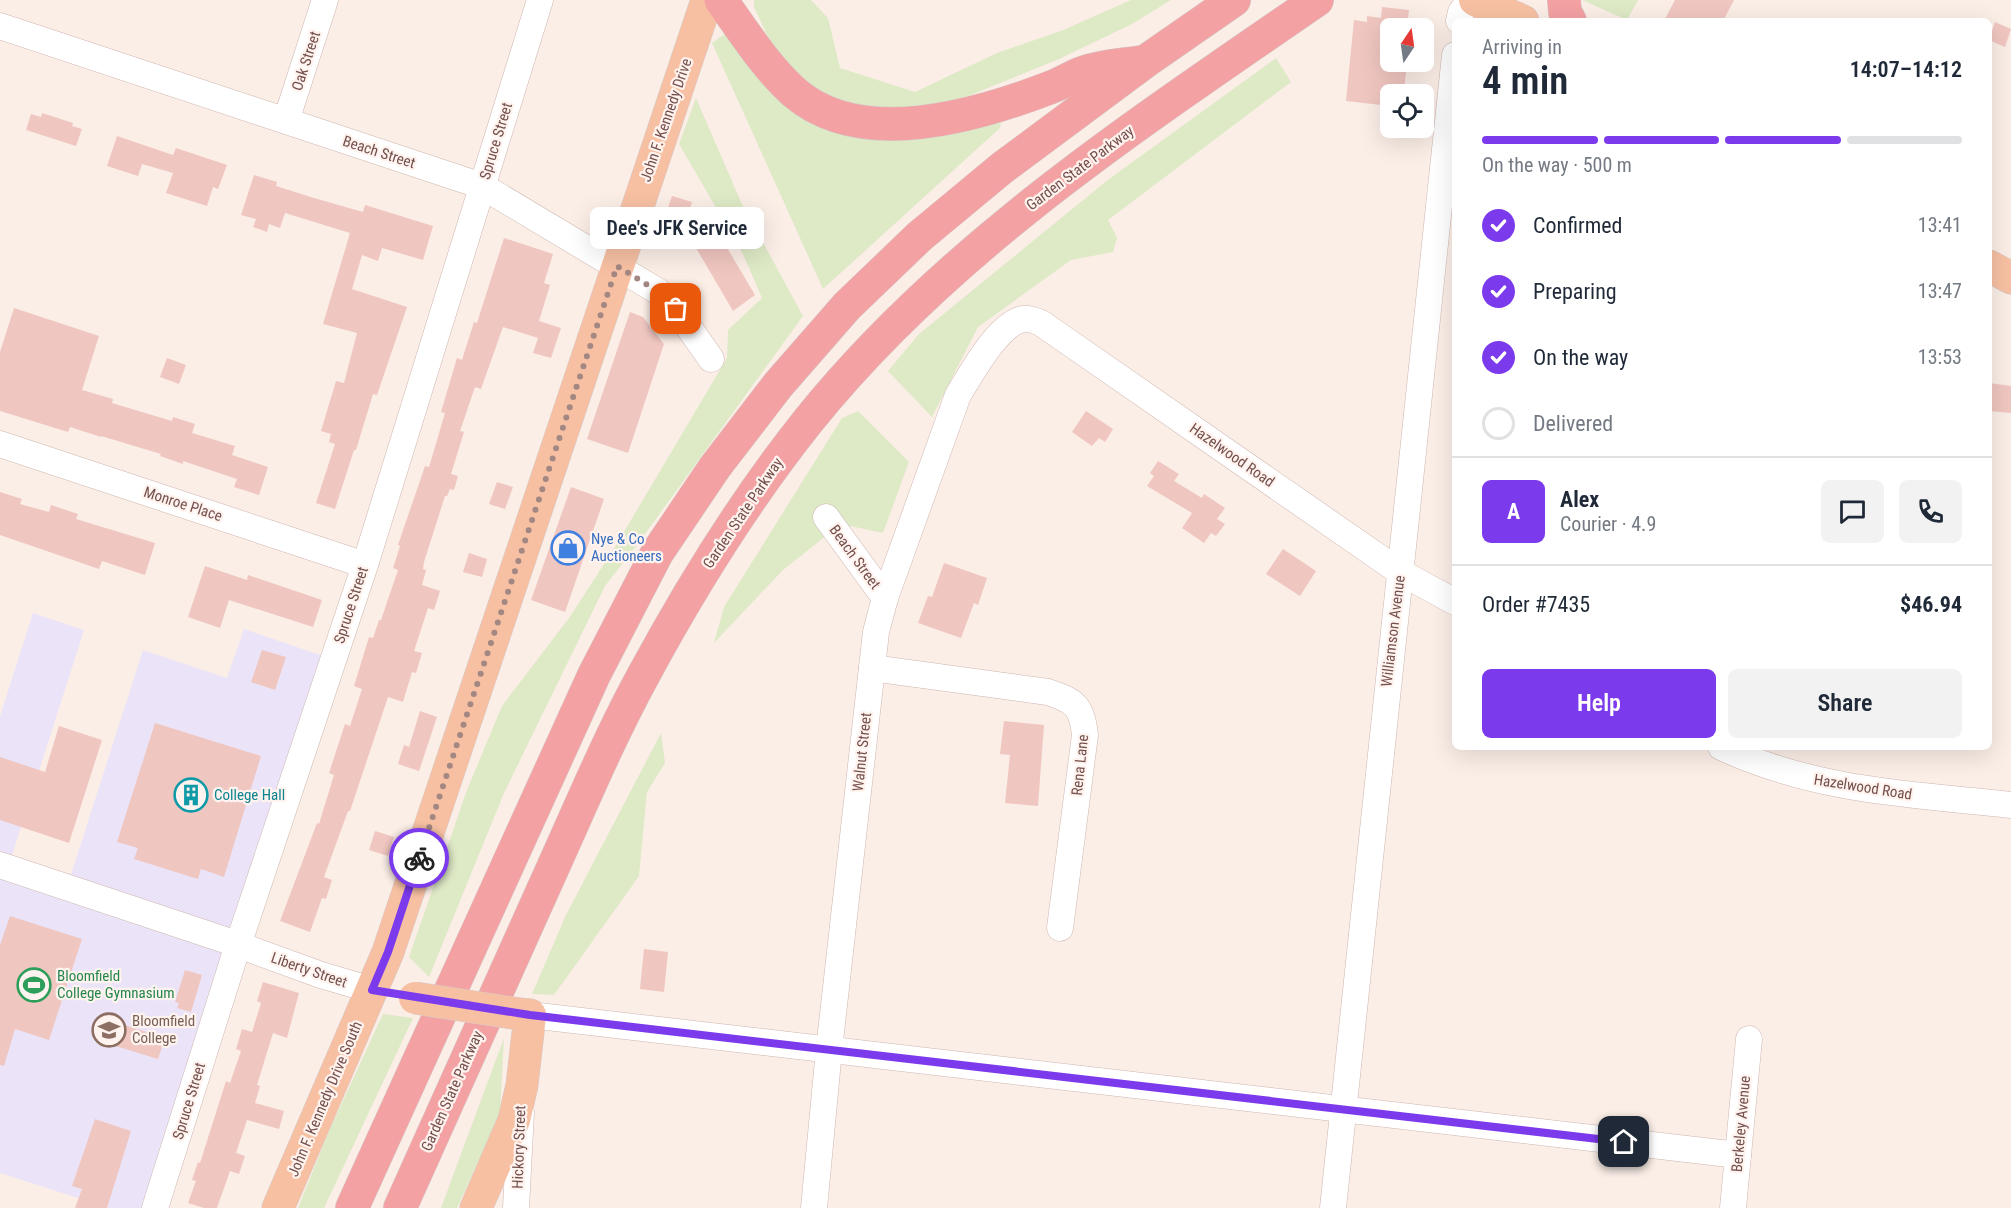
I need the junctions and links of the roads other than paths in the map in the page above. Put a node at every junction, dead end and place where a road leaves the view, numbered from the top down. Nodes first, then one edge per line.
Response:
1 (325, 0) edge
2 (540, 0) edge
3 (707, 0) edge
4 (721, 0) edge
5 (1234, 0) edge
6 (1317, 0) edge
7 (1473, 0) edge
8 (1564, 0) edge
9 (1460, 18) edge
10 (1516, 18) edge
11 (1568, 18) edge
12 (0, 27) edge
13 (1146, 61) junction
14 (1452, 83) edge
15 (286, 121) junction
16 (482, 186) junction
17 (617, 266) junction
18 (1992, 268) edge
19 (2011, 278) edge
20 (1008, 325) joint
21 (711, 359) dead end
22 (0, 444) edge
23 (826, 517) dead end
24 (365, 565) junction
25 (1400, 572) junction
26 (885, 598) junction
27 (1452, 600) edge
28 (872, 668) junction
29 (1728, 750) edge
30 (2011, 805) edge
31 (0, 865) edge
32 (1060, 928) dead end
33 (238, 945) junction
34 (454, 981) junction
35 (372, 990) junction
36 (513, 1011) junction
37 (1749, 1039) dead end
38 (829, 1050) junction
39 (522, 1085) junction
40 (1342, 1109) junction
41 (1738, 1155) junction
42 (155, 1208) edge
43 (278, 1208) edge
44 (338, 1208) edge
45 (352, 1208) edge
46 (400, 1208) edge
47 (418, 1208) edge
48 (476, 1208) edge
49 (516, 1208) edge
50 (814, 1208) edge
51 (1333, 1208) edge
52 (1733, 1208) edge

1 - 15 street, Oak Street
2 - 16 street, Spruce Street
3 - 17 main road, John F. Kennedy Drive
4 - 13 highway
5 - 13 highway
6 - 36 highway, Garden State Parkway
7 - 9 street
7 - 10 main road
8 - 11 highway
12 - 15 street, Beach Street
13 - 34 highway
14 - 25 street, Williamson Avenue
15 - 16 street, Beach Street
16 - 17 street, Beach Street
16 - 24 street, Spruce Street
17 - 21 street, Beach Street
17 - 35 main road, John F. Kennedy Drive
18 - 19 main road
20 - 25 street, Hazelwood Road
20 - 26 street, Walnut Street
22 - 24 street, Monroe Place
23 - 26 street, Beach Street
24 - 33 street, Spruce Street
25 - 27 street, Hazelwood Road
25 - 40 street, Williamson Avenue
26 - 28 street, Walnut Street
28 - 32 street, Rena Lane
28 - 38 street, Walnut Street
29 - 30 street, Hazelwood Road
31 - 33 street, Liberty Street
33 - 35 street, Liberty Street
33 - 42 street, Spruce Street
34 - 44 highway
34 - 45 highway
35 - 36 main road, Liberty Street, bridge
35 - 43 main road, John F. Kennedy Drive South
36 - 38 street, Liberty Street
36 - 39 main road
36 - 46 highway, Garden State Parkway
36 - 47 highway
37 - 41 street, Berkeley Avenue
38 - 40 street, Liberty Street
38 - 50 street, Walnut Street
39 - 48 main road
39 - 49 street, Hickory Street
40 - 41 street, Liberty Street
40 - 51 street, Williamson Avenue
41 - 52 street, Berkeley Avenue

